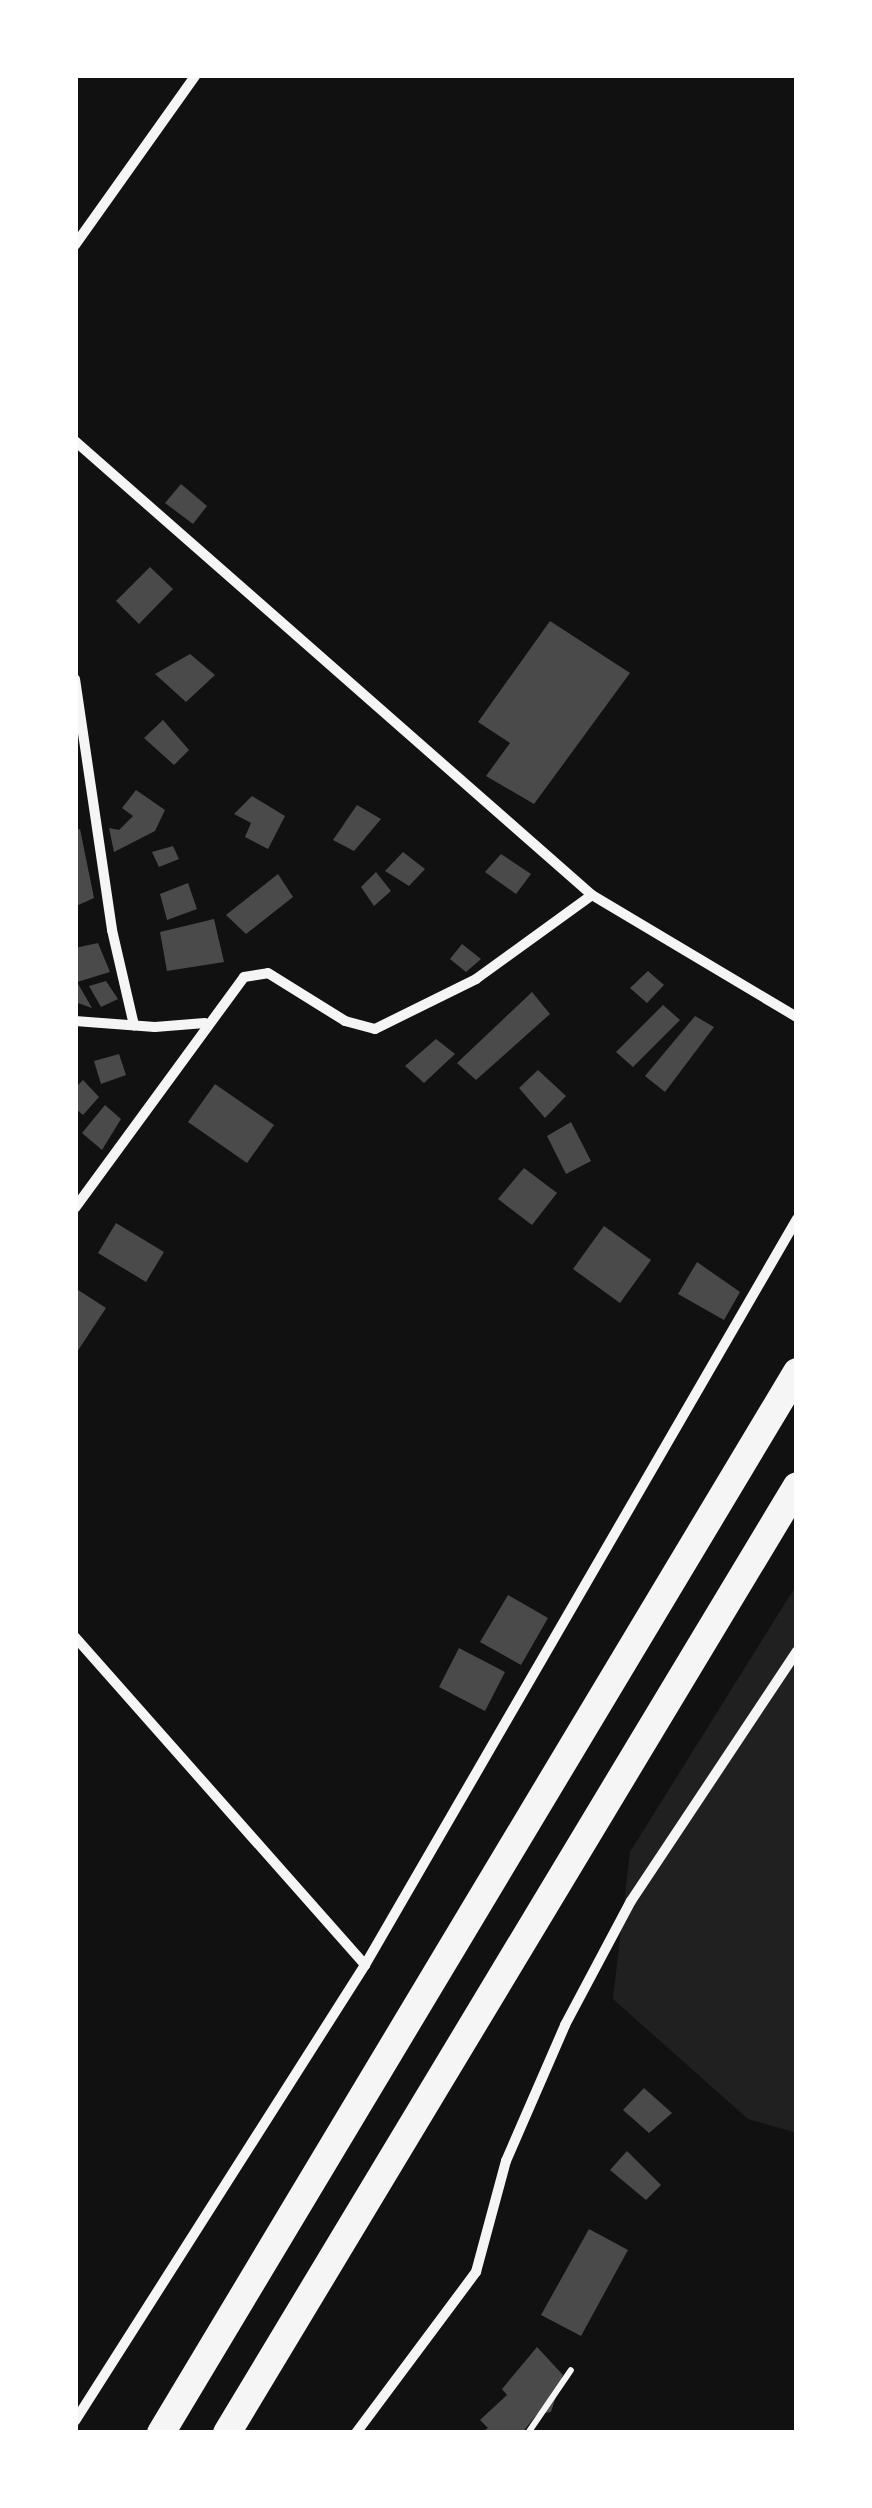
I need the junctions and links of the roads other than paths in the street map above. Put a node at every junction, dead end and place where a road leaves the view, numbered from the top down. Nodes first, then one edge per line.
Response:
1 (196, 75) edge
2 (75, 245) edge
3 (75, 441) edge
4 (75, 678) edge
5 (592, 895) junction
6 (797, 1016) edge
7 (75, 1020) edge
8 (205, 1023) junction
9 (134, 1025) junction
10 (75, 1208) edge
11 (797, 1218) edge
12 (797, 1372) edge
13 (797, 1486) edge
14 (75, 1637) edge
15 (797, 1651) edge
16 (364, 1965) junction
17 (75, 2421) edge
18 (161, 2433) edge
19 (227, 2433) edge
20 (356, 2433) edge

1 - 2 street
3 - 5 street
4 - 9 street
5 - 6 street
5 - 8 street
7 - 9 street
8 - 9 street
8 - 10 street
11 - 16 street
12 - 18 highway
13 - 19 highway
14 - 16 street
15 - 20 street
16 - 17 street

